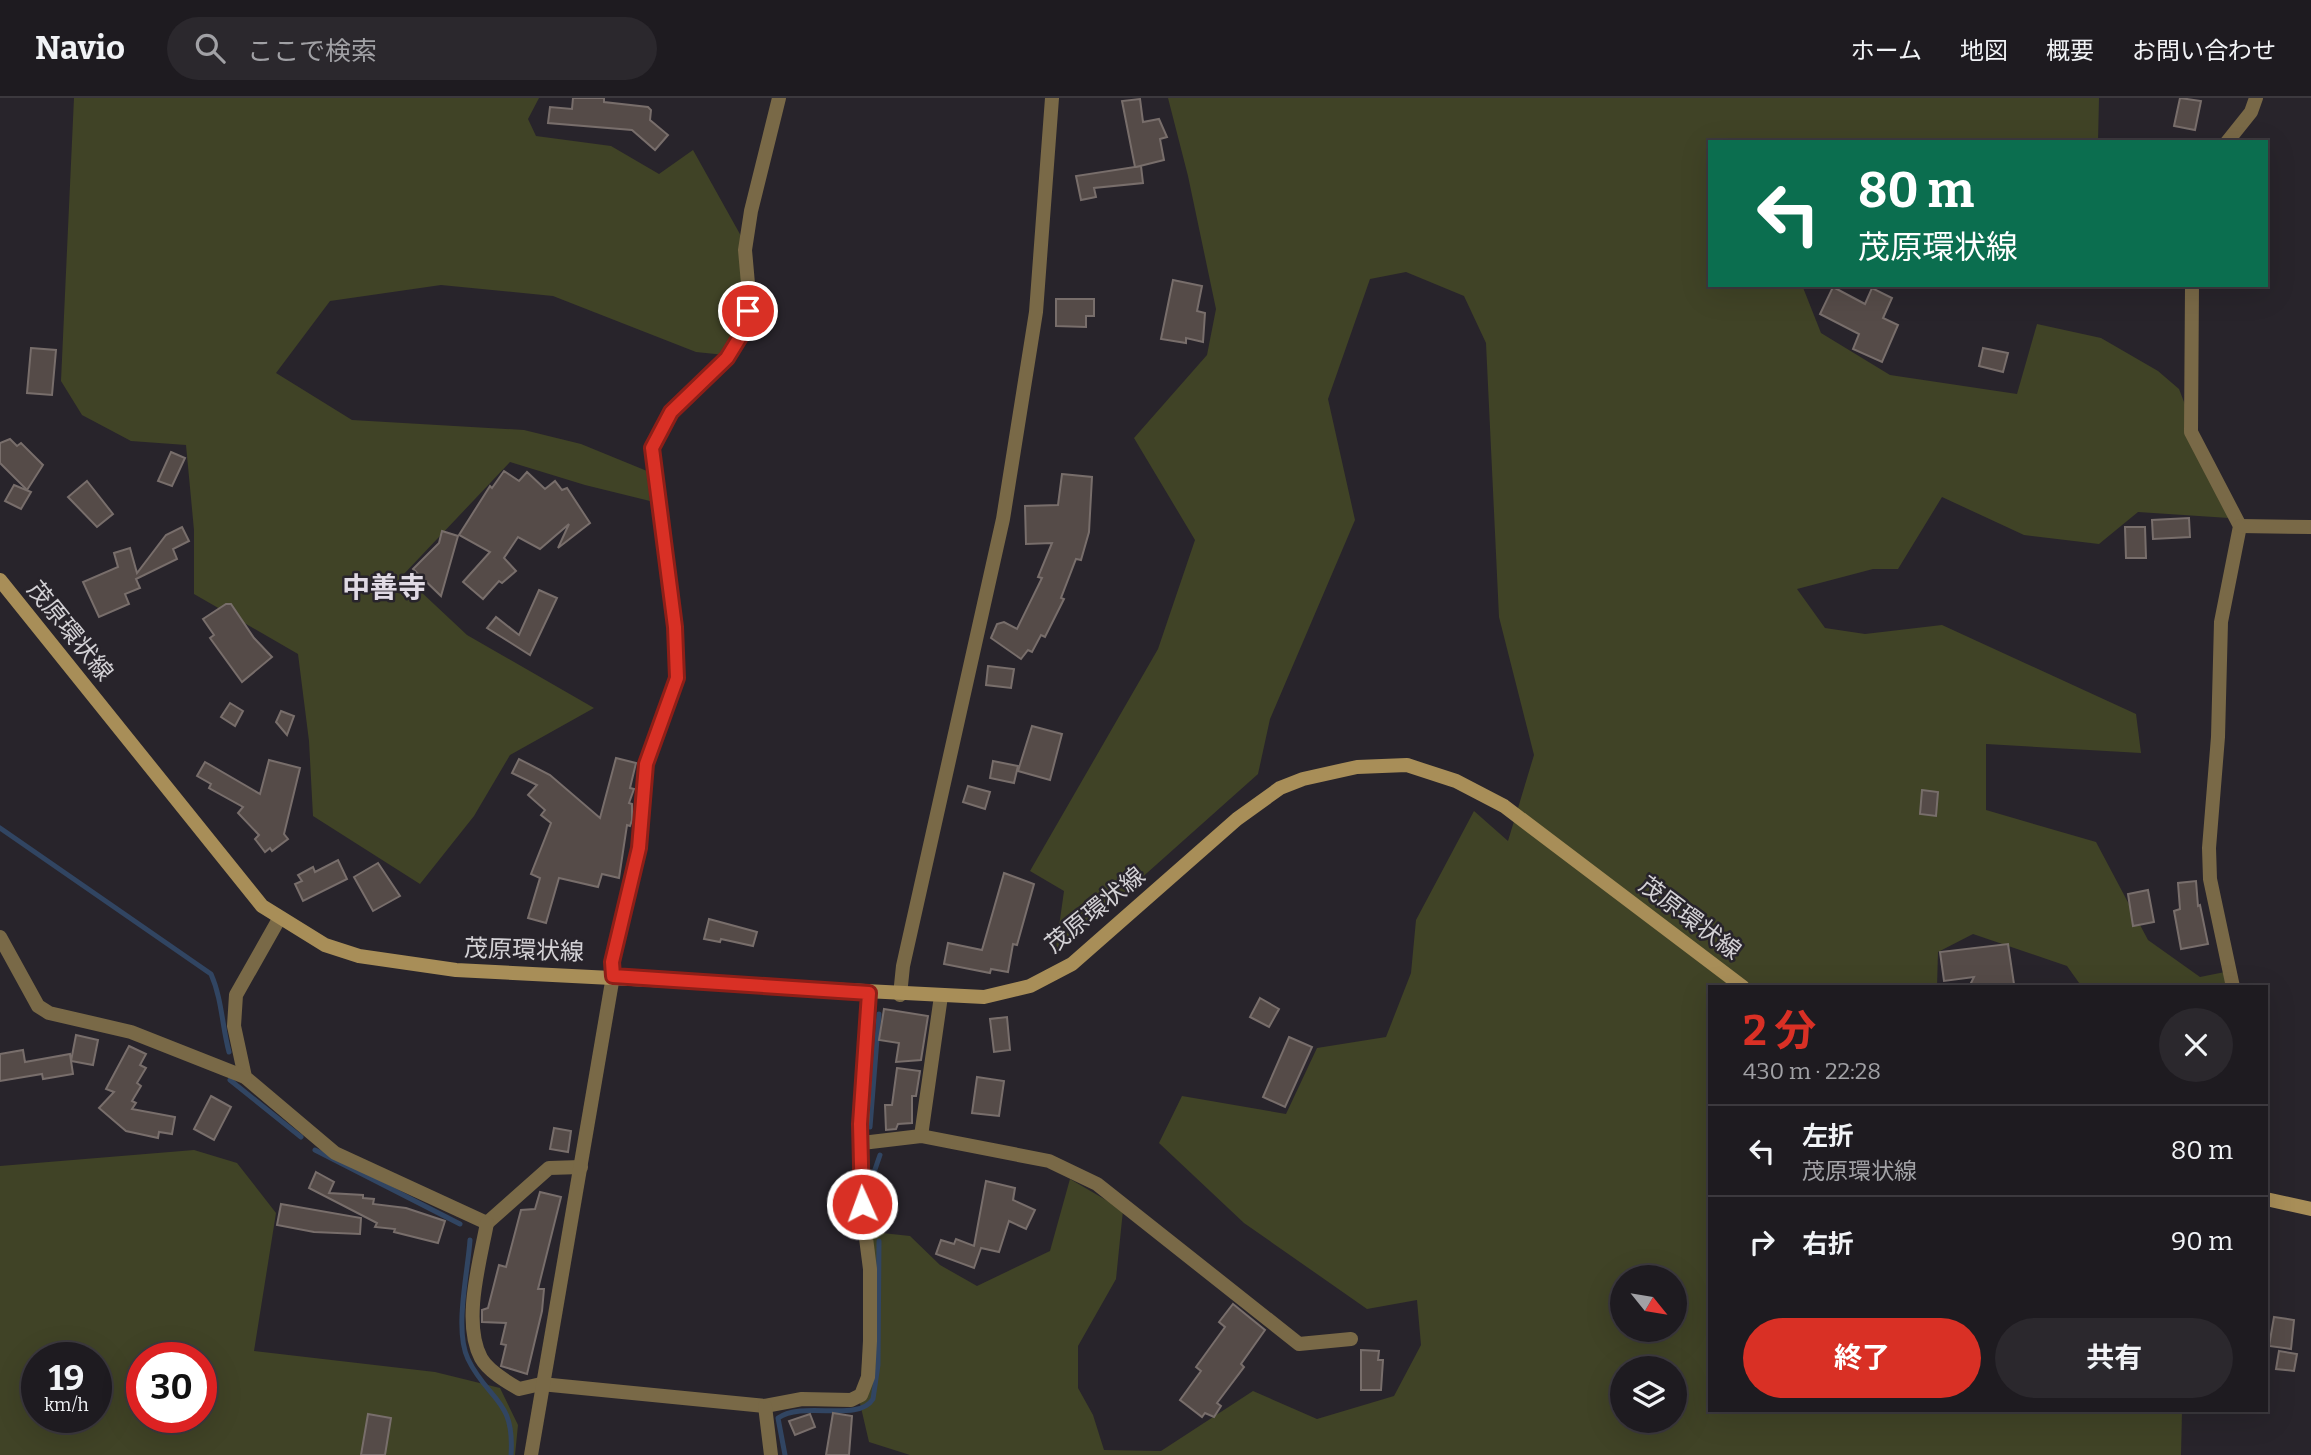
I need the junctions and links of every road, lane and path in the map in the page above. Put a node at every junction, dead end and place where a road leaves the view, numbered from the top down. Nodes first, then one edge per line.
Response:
1 (779, 98) edge
2 (1052, 98) edge
3 (2256, 98) edge
4 (2229, 140) edge
5 (2192, 287) edge
6 (2240, 526) junction
7 (2311, 527) edge
8 (0, 580) edge
9 (279, 919) junction
10 (0, 936) edge
11 (613, 976) junction
12 (1740, 985) edge
13 (2233, 985) edge
14 (869, 993) junction
15 (900, 995) junction
16 (941, 996) junction
17 (244, 1077) junction
18 (921, 1136) junction
19 (862, 1143) junction
20 (581, 1167) junction
21 (2268, 1199) edge
22 (2311, 1209) edge
23 (487, 1223) junction
24 (1351, 1339) dead end
25 (541, 1384) junction
26 (765, 1406) junction
27 (531, 1455) edge
28 (771, 1455) edge

1 - 11 street
2 - 15 street
3 - 4 street
5 - 6 street
6 - 7 street
6 - 13 street
8 - 9 main road, 茂原環状線
9 - 11 main road, 茂原環状線
9 - 17 street
10 - 17 street
11 - 14 main road, 茂原環状線
11 - 20 street
12 - 16 main road, 茂原環状線
14 - 15 main road, 茂原環状線
14 - 19 street
15 - 16 main road, 茂原環状線
16 - 18 street
17 - 23 street
18 - 19 street
18 - 24 street
19 - 26 street
20 - 23 street
20 - 25 street
21 - 22 main road
23 - 25 street
25 - 26 street
25 - 27 street
26 - 28 street

